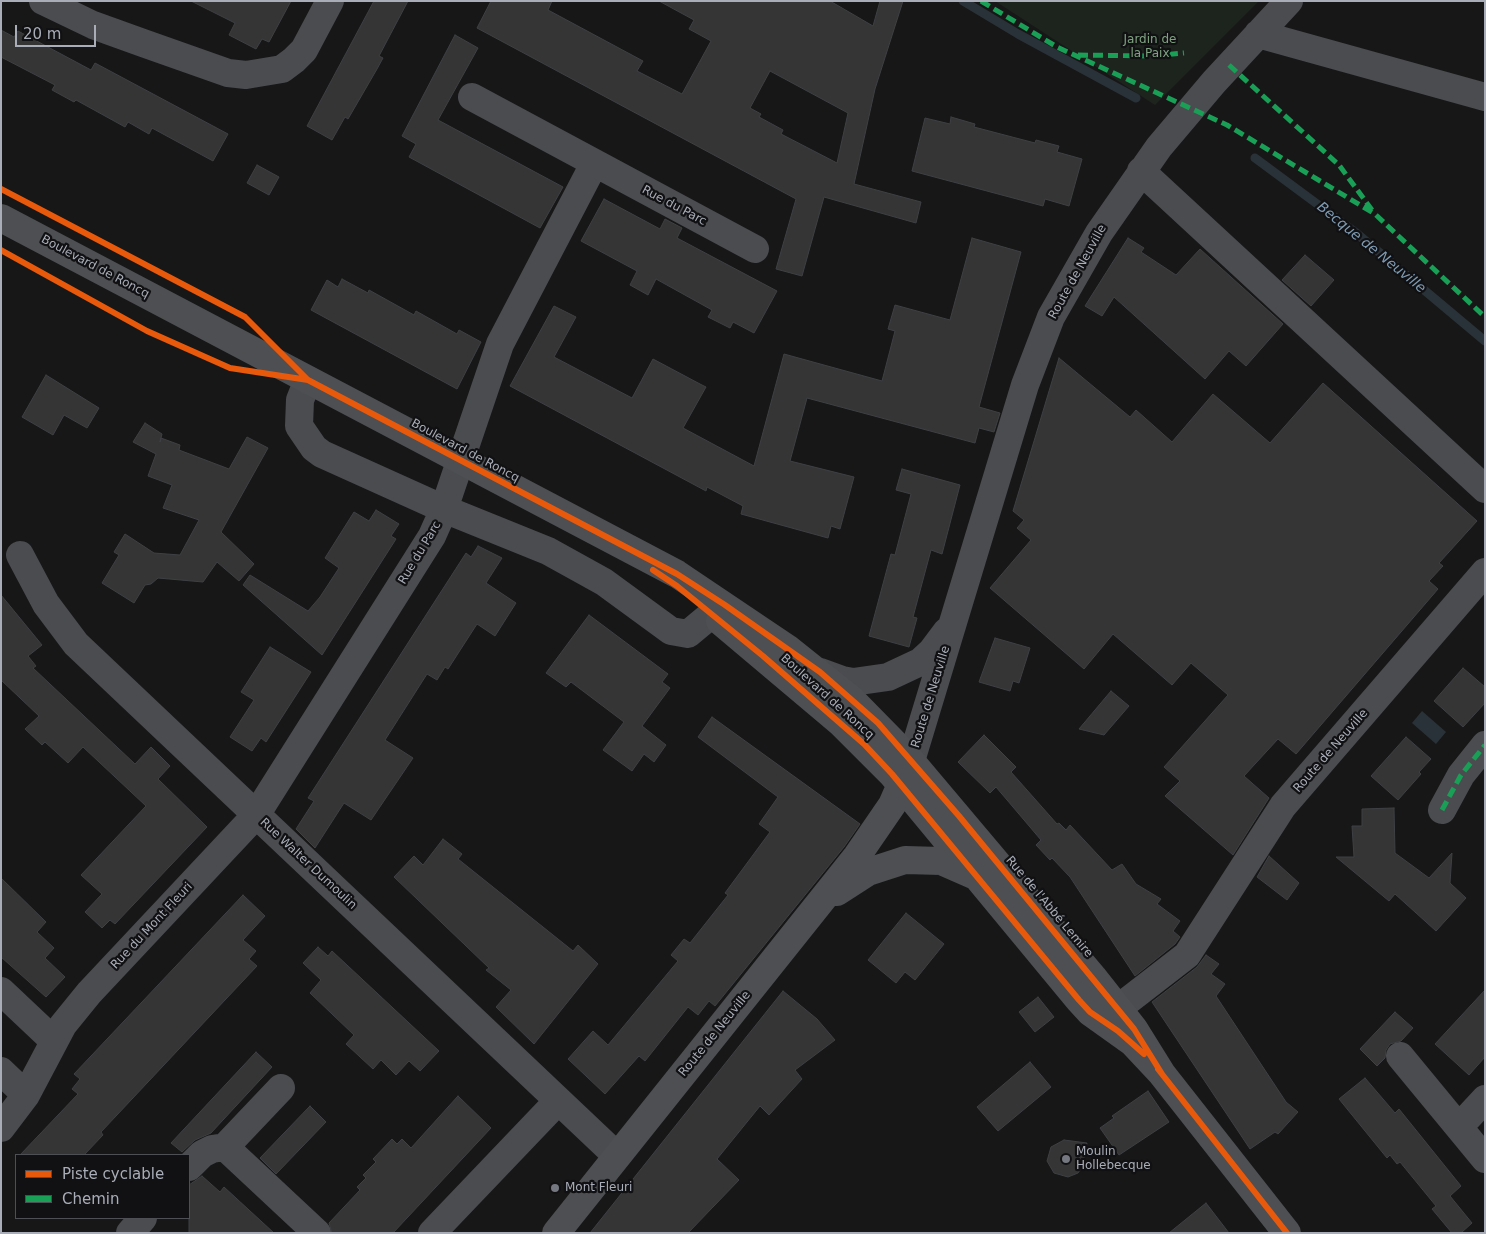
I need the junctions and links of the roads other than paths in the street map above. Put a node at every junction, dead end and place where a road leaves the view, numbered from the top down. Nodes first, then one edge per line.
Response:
1 (43, 1) edge
2 (330, 1) edge
3 (1289, 1) edge
4 (1258, 34) junction
5 (472, 97) dead end
6 (1485, 97) edge
7 (594, 164) junction
8 (1141, 171) junction
9 (1, 218) edge
10 (755, 249) dead end
11 (308, 380) junction
12 (459, 461) junction
13 (1485, 489) edge
14 (444, 509) junction
15 (612, 542) junction
16 (20, 555) dead end
17 (1485, 572) edge
18 (957, 612) junction
19 (712, 614) junction
20 (820, 672) junction
21 (1485, 745) edge
22 (911, 761) junction
23 (901, 786) junction
24 (1442, 810) dead end
25 (256, 814) junction
26 (978, 878) junction
27 (803, 923) junction
28 (1, 991) edge
29 (1110, 1014) junction
30 (53, 1040) junction
31 (1400, 1056) dead end
32 (1, 1071) edge
33 (282, 1088) dead end
34 (26, 1095) junction
35 (1485, 1099) edge
36 (558, 1101) junction
37 (1459, 1127) junction
38 (1, 1128) edge
39 (225, 1147) junction
40 (617, 1156) junction
41 (1485, 1159) edge
42 (190, 1166) edge
43 (142, 1219) edge
44 (130, 1233) edge
45 (317, 1233) edge
46 (432, 1233) edge
47 (556, 1233) edge
48 (1288, 1233) edge

1 - 2 street
3 - 4 street, Route de Neuville
4 - 6 street
4 - 8 street, Route de Neuville
5 - 7 street, Rue du Parc
7 - 10 street, Rue du Parc
7 - 12 street, Rue du Parc
8 - 13 street
8 - 18 street, Route de Neuville
9 - 11 main road, Boulevard de Roncq
11 - 12 main road, Boulevard de Roncq
11 - 14 street
12 - 14 street, Rue du Parc
12 - 15 main road, Boulevard de Roncq
14 - 19 street
14 - 25 street, Rue du Parc
15 - 19 main road, Boulevard de Roncq
15 - 20 main road, Boulevard de Roncq
16 - 25 street, Rue Walter Dumoulin
17 - 29 street, Route de Neuville
18 - 20 street
18 - 22 street, Route de Neuville
19 - 23 main road, Boulevard de Roncq
20 - 22 main road, Boulevard de Roncq
21 - 24 street
22 - 23 main road, Route de Neuville
22 - 29 main road, Rue de l'Abbé Lemire
23 - 26 main road, Rue de l'Abbé Lemire
23 - 27 main road, Route de Neuville
25 - 30 street, Rue du Mont Fleuri
25 - 36 street, Rue Walter Dumoulin
26 - 27 main road
26 - 29 main road, Rue de l'Abbé Lemire
27 - 40 main road, Route de Neuville
28 - 30 street
29 - 48 main road, Rue de l'Abbé Lemire
30 - 34 street, Rue du Mont Fleuri
31 - 37 street
32 - 34 street
33 - 39 street
34 - 38 street, Rue du Mont Fleuri
35 - 37 street
36 - 40 street, Rue Walter Dumoulin
36 - 46 street
37 - 41 street
39 - 42 street
39 - 45 street
40 - 47 main road, Route de Neuville
43 - 44 street

